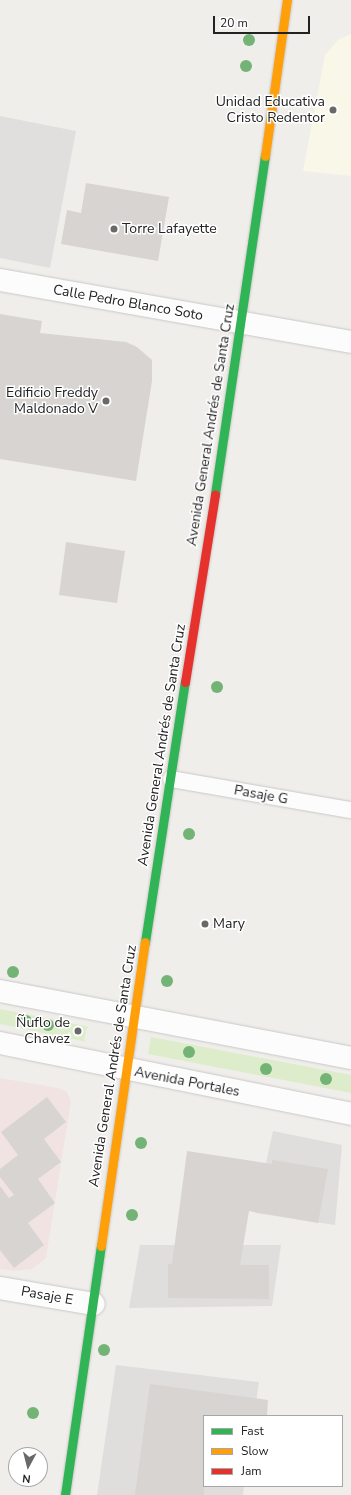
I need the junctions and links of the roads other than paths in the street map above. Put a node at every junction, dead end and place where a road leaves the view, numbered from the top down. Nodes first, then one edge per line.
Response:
1 (287, 0) edge
2 (0, 280) edge
3 (241, 323) junction
4 (351, 342) edge
5 (171, 779) junction
6 (351, 810) edge
7 (0, 991) edge
8 (134, 1017) junction
9 (0, 1043) edge
10 (351, 1058) edge
11 (127, 1070) junction
12 (351, 1114) edge
13 (0, 1288) edge
14 (94, 1304) junction
15 (65, 1495) edge

1 - 3 main road, Avenida General Andrés de Santa Cruz
2 - 3 street, Calle Pedro Blanco Soto
3 - 4 street, Calle Pedro Blanco Soto
3 - 5 main road, Avenida General Andrés de Santa Cruz
5 - 6 lane, Pasaje G
5 - 8 main road, Avenida General Andrés de Santa Cruz
7 - 8 street
8 - 10 street
8 - 11 main road, Avenida General Andrés de Santa Cruz
9 - 11 street, Avenida Portales
11 - 12 street, Avenida Portales
11 - 14 main road, Avenida General Andrés de Santa Cruz
13 - 14 street, Pasaje E
14 - 15 main road, Avenida General Andrés de Santa Cruz

